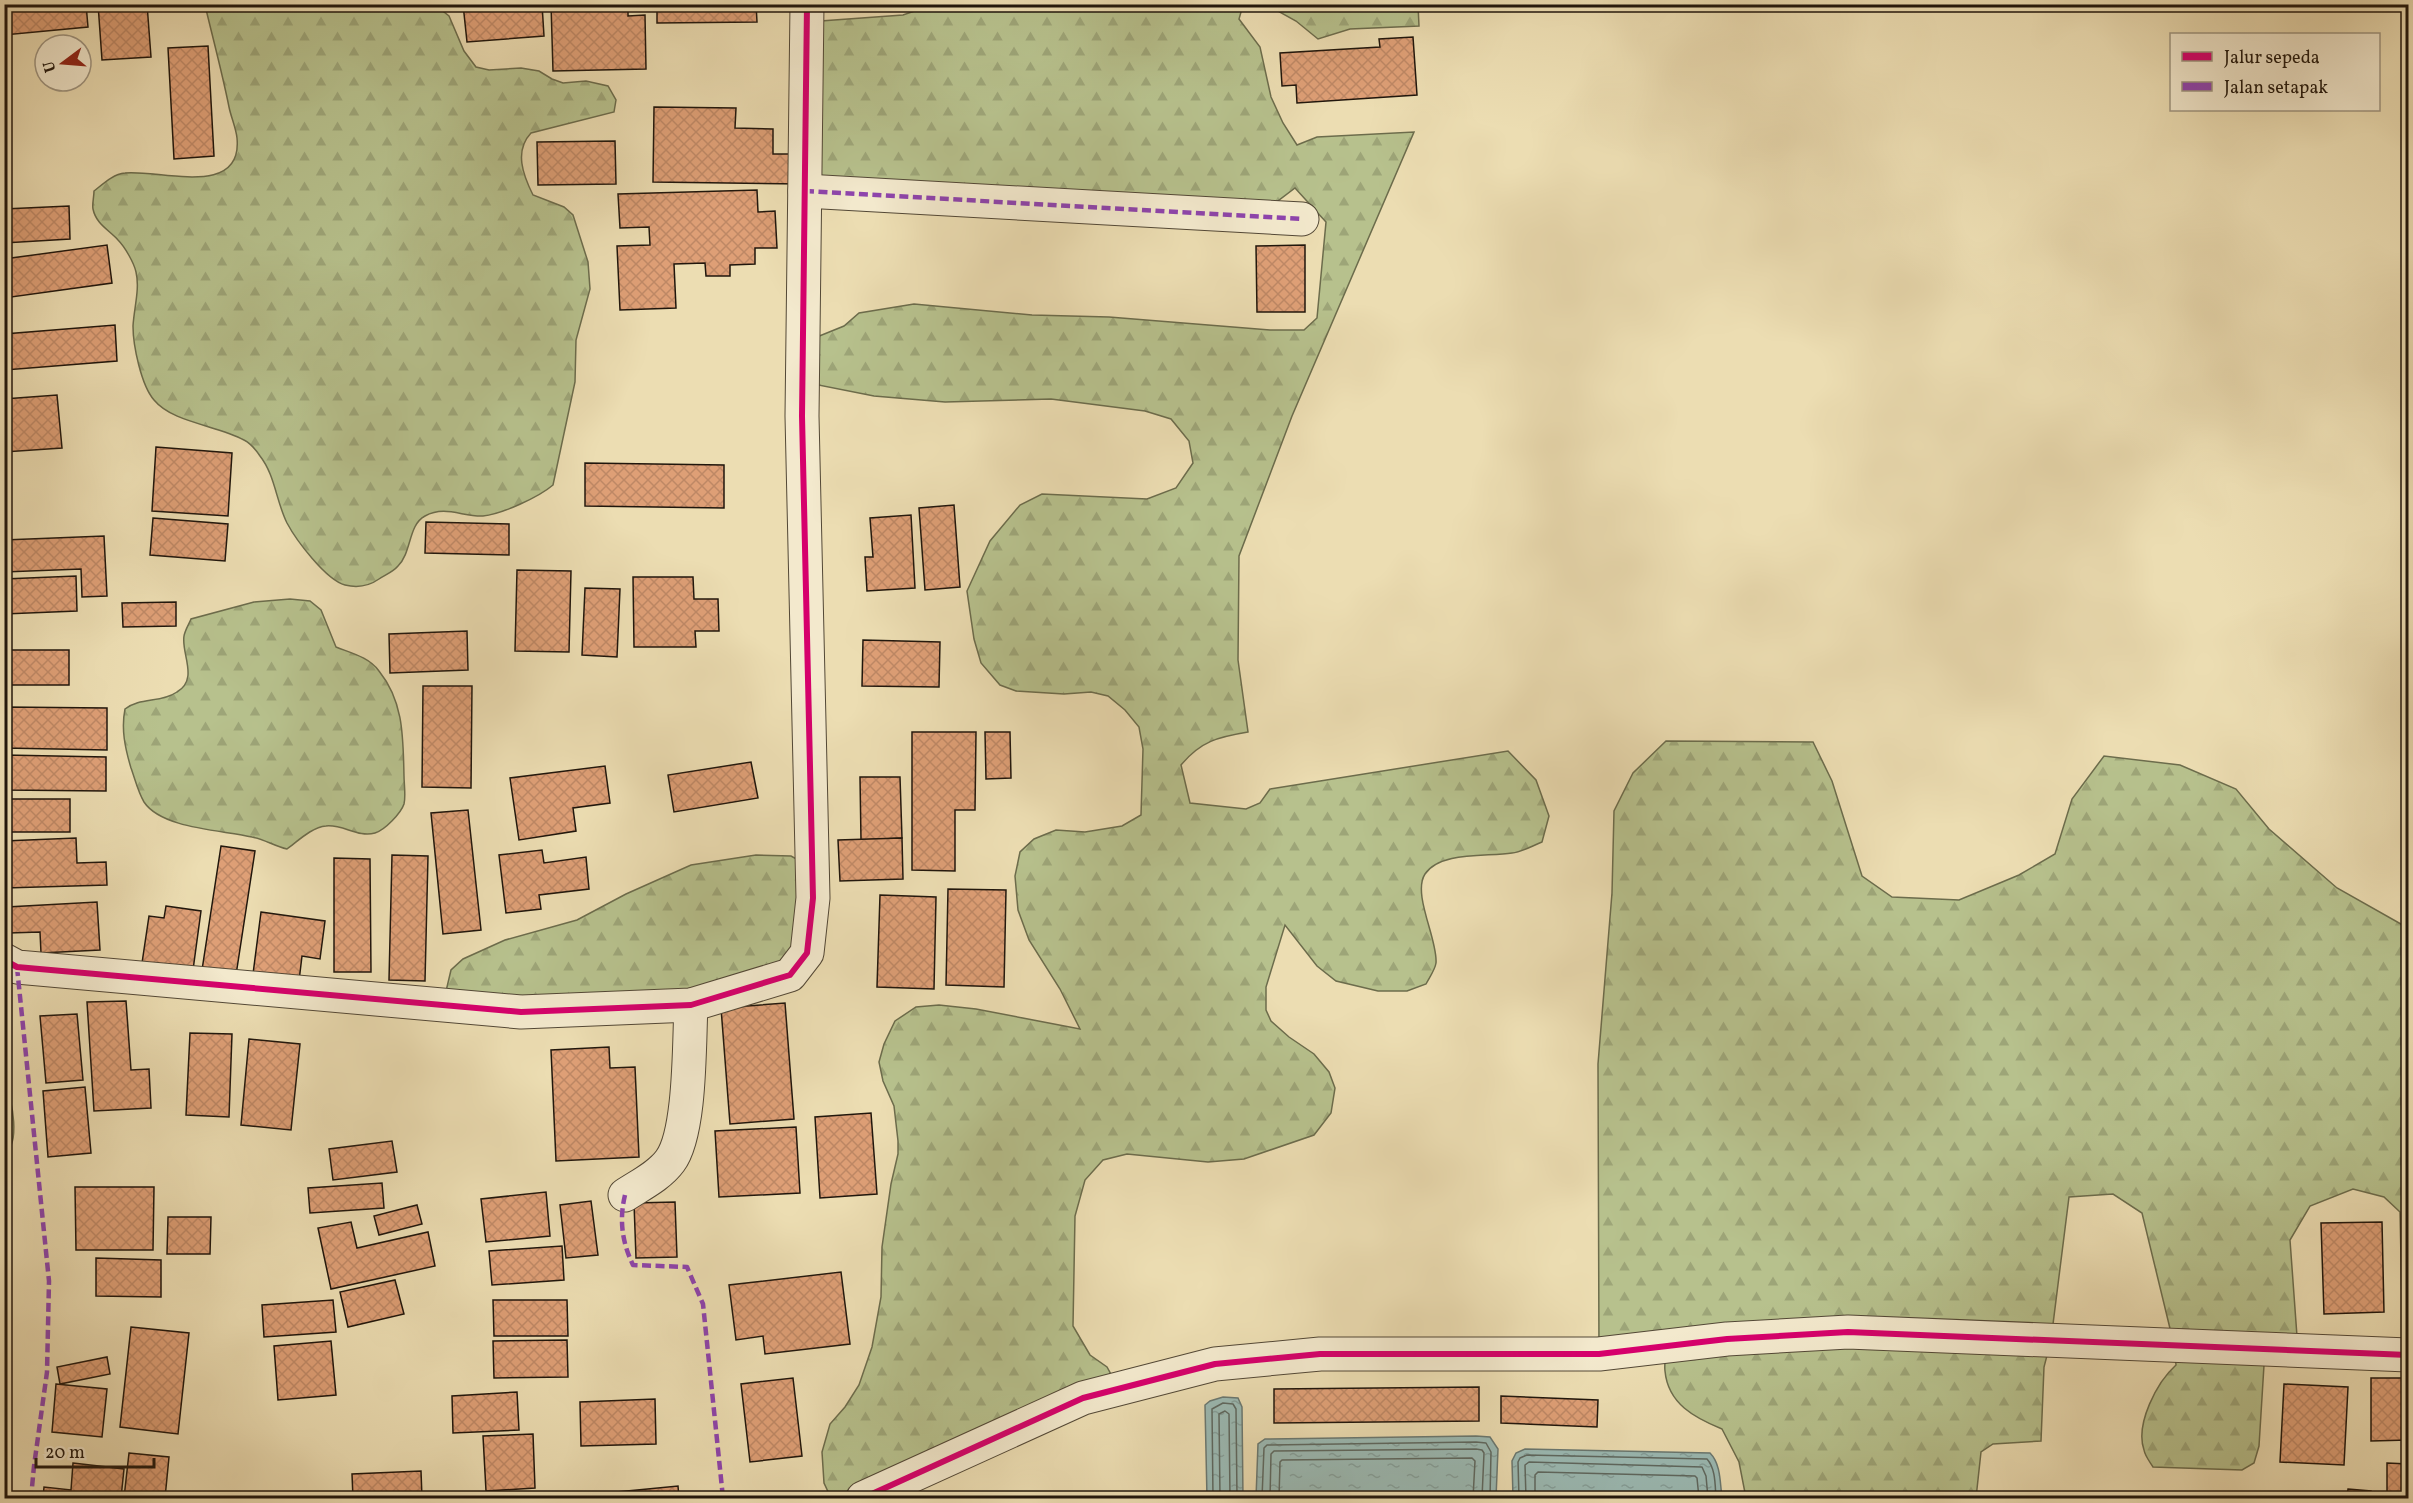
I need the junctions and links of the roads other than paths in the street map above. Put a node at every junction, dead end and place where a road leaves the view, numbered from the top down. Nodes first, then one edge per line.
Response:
1 (807, 4) edge
2 (805, 191) junction
3 (1302, 219) dead end
4 (4, 960) edge
5 (691, 1005) junction
6 (625, 1195) dead end
7 (2409, 1355) edge
8 (863, 1498) edge

1 - 2 street
2 - 3 street
2 - 5 street
4 - 5 street
5 - 6 street
7 - 8 street

